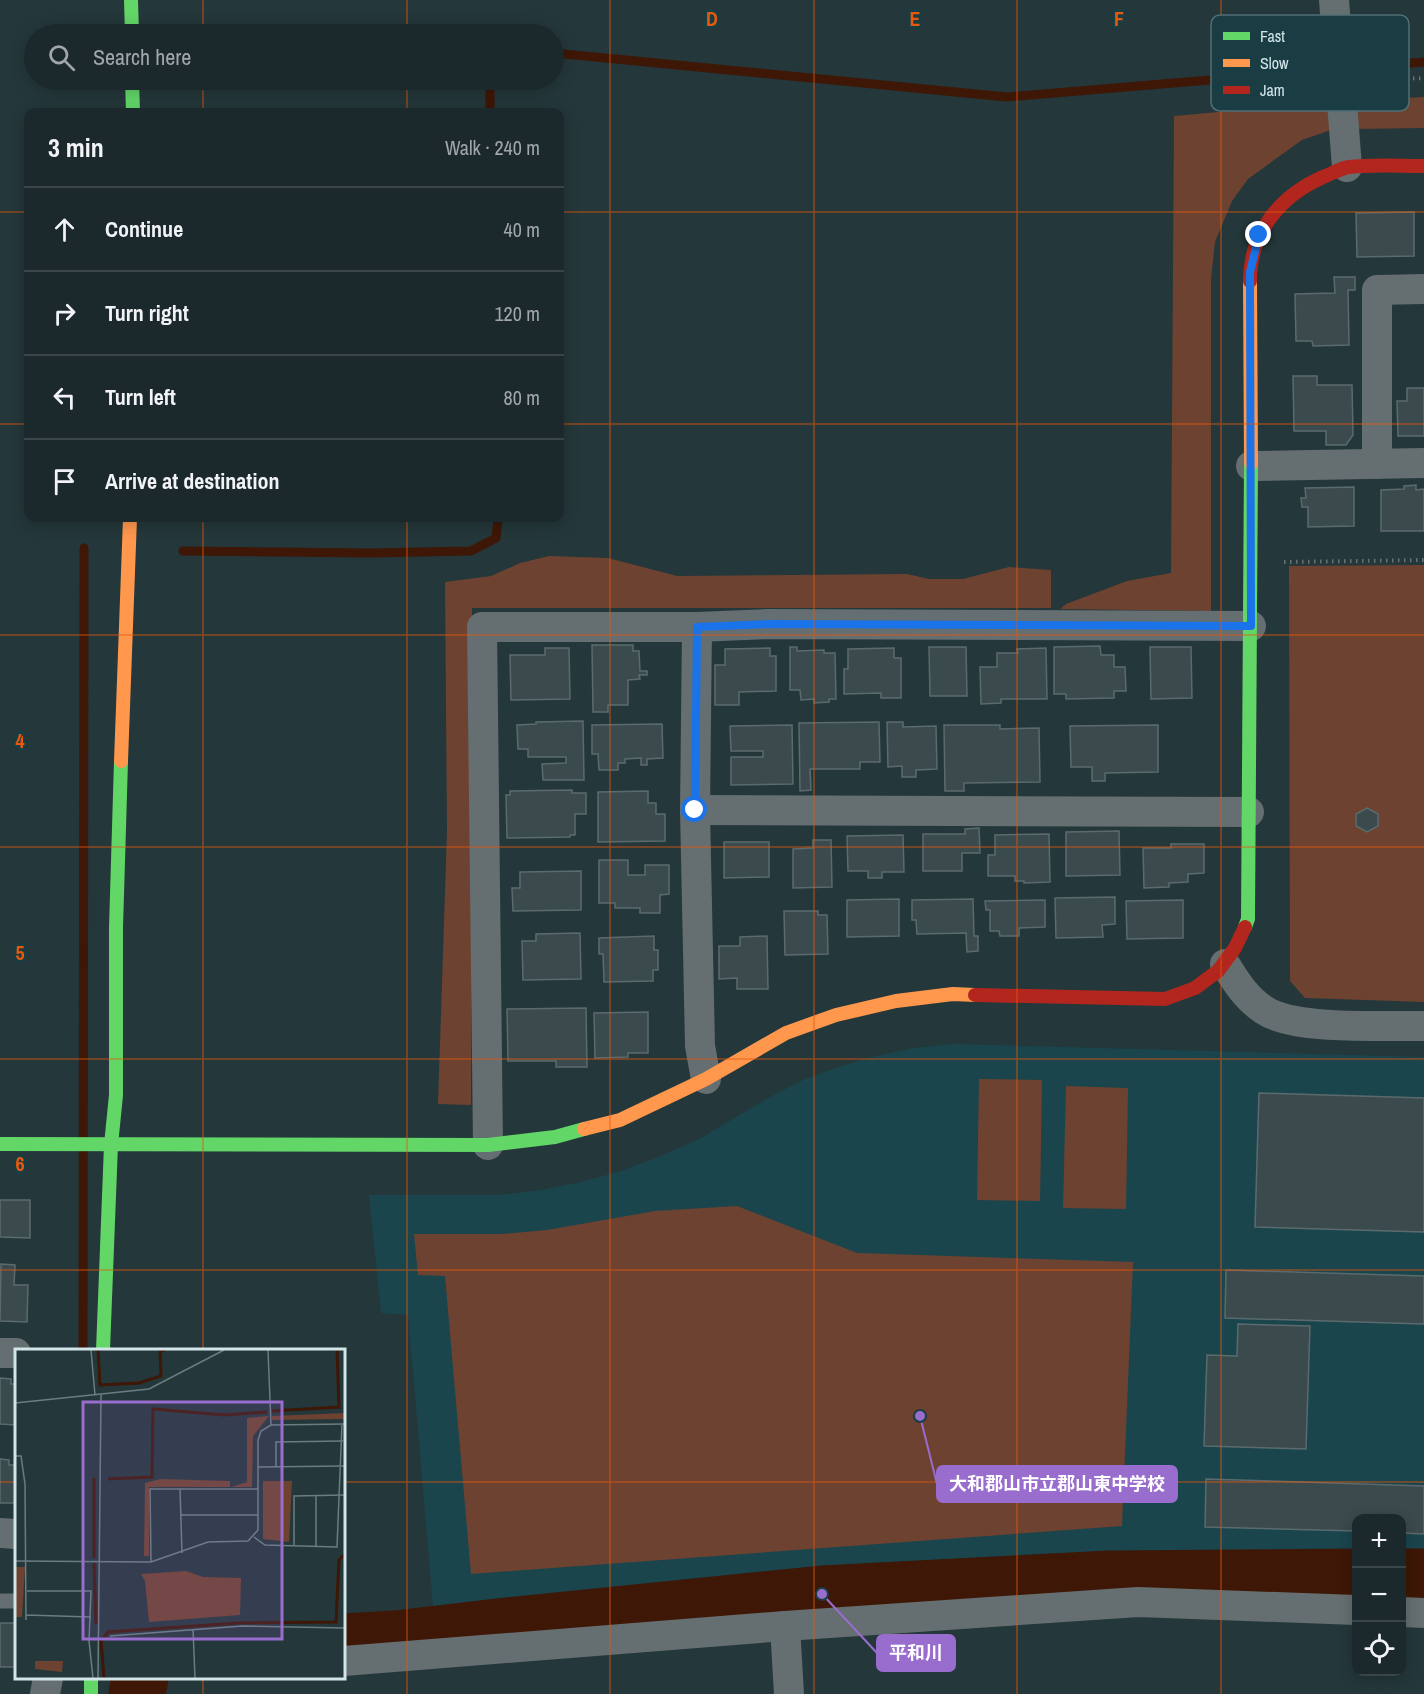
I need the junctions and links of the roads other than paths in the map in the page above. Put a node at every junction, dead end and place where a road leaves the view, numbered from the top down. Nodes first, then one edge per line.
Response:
1 (131, 0) edge
2 (1334, 0) edge
3 (1335, 15) edge
4 (132, 24) edge
5 (132, 90) edge
6 (133, 108) edge
7 (1343, 111) edge
8 (1424, 166) edge
9 (1347, 167) junction
10 (1424, 289) edge
11 (1424, 463) edge
12 (1377, 464) junction
13 (1251, 466) junction
14 (130, 522) edge
15 (1251, 626) junction
16 (697, 627) junction
17 (695, 810) junction
18 (1249, 812) junction
19 (1226, 964) junction
20 (1424, 1026) edge
21 (706, 1079) junction
22 (0, 1144) edge
23 (488, 1144) junction
24 (111, 1145) junction
25 (103, 1349) edge
26 (0, 1533) edge
27 (15, 1534) edge
28 (1352, 1610) edge
29 (1406, 1612) edge
30 (1424, 1612) edge
31 (785, 1626) junction
32 (345, 1661) edge
33 (48, 1679) edge
34 (45, 1694) edge
35 (789, 1694) edge

1 - 4 street
2 - 3 street
5 - 6 street
7 - 9 street
8 - 9 street
9 - 13 street
10 - 12 street
11 - 12 street
12 - 13 street
13 - 15 street
14 - 24 street
15 - 16 street
15 - 18 street
16 - 17 street
16 - 23 street
17 - 18 street
17 - 21 street
18 - 19 street
19 - 20 street
19 - 21 street
21 - 23 street
22 - 24 street
23 - 24 street
24 - 25 street
26 - 27 street
28 - 31 street
29 - 30 street
31 - 32 street
31 - 35 street
33 - 34 street

